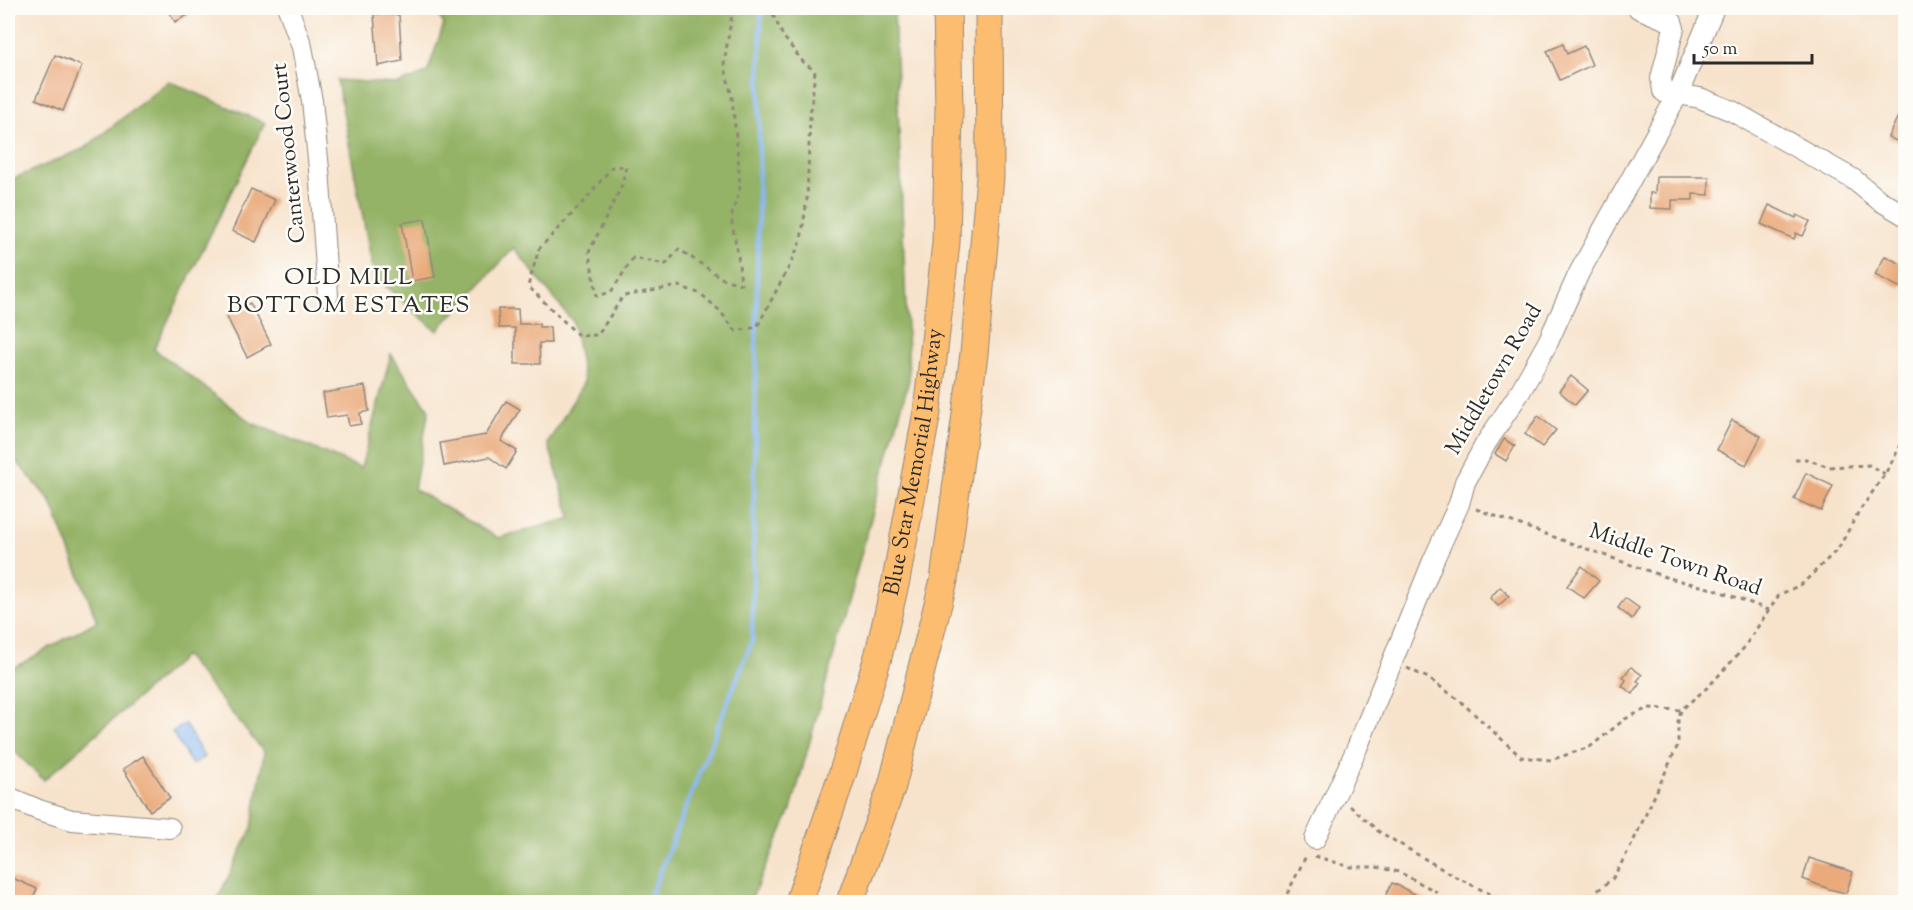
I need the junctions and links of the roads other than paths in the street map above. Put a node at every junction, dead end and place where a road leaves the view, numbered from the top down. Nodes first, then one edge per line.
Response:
1 (288, 8) edge
2 (947, 8) edge
3 (989, 8) edge
4 (1638, 8) edge
5 (1714, 8) edge
6 (1677, 97) junction
7 (1905, 216) edge
8 (328, 296) dead end
9 (8, 797) edge
10 (170, 828) dead end
11 (1311, 846) road end
12 (798, 898) edge
13 (850, 903) edge

1 - 8 street, Canterwood Court
2 - 12 highway, Blue Star Memorial Highway
3 - 13 highway, Blue Star Memorial Highway
4 - 6 street
5 - 6 street, Middletown Road
6 - 7 street
6 - 11 street, Middletown Road
9 - 10 street

